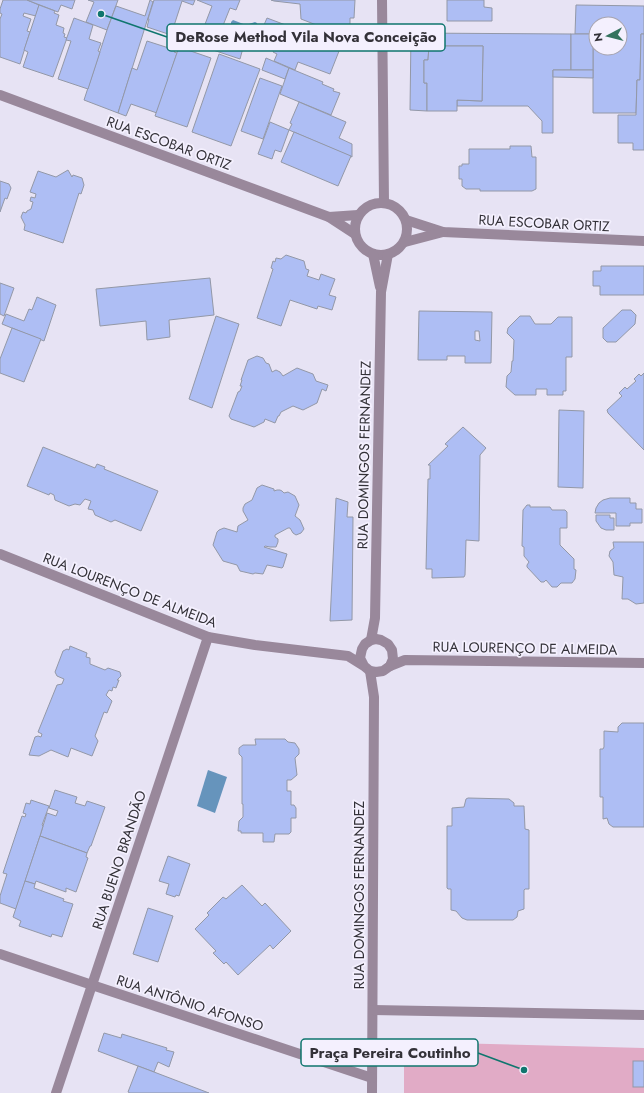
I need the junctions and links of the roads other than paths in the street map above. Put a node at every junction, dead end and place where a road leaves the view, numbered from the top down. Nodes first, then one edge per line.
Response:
1 (382, 0) edge
2 (0, 95) edge
3 (384, 202) junction
4 (358, 215) junction
5 (329, 217) junction
6 (406, 220) junction
7 (443, 232) junction
8 (355, 234) junction
9 (644, 241) edge
10 (405, 242) junction
11 (373, 254) junction
12 (388, 254) junction
13 (381, 292) junction
14 (0, 554) edge
15 (208, 637) junction
16 (376, 640) junction
17 (362, 649) junction
18 (392, 650) junction
19 (348, 656) junction
20 (405, 660) junction
21 (644, 663) edge
22 (367, 668) junction
23 (386, 669) junction
24 (374, 697) junction
25 (0, 954) edge
26 (92, 985) junction
27 (372, 1010) junction
28 (644, 1015) edge
29 (372, 1078) junction
30 (56, 1093) edge
31 (372, 1093) edge

1 - 3 street
2 - 5 street, RUA ESCOBAR ORTIZ
3 - 4 street
3 - 6 street
4 - 5 street, RUA ESCOBAR ORTIZ
4 - 8 street
5 - 8 street, RUA ESCOBAR ORTIZ
6 - 7 street, RUA ESCOBAR ORTIZ
6 - 10 street
7 - 9 street, RUA ESCOBAR ORTIZ
7 - 10 street, RUA ESCOBAR ORTIZ
8 - 11 street
10 - 12 street
11 - 12 street
11 - 13 street, RUA DOMINGOS FERNANDEZ
12 - 13 street, RUA DOMINGOS FERNANDEZ
13 - 16 street, RUA DOMINGOS FERNANDEZ
14 - 15 street, RUA LOURENÇO DE ALMEIDA
15 - 19 street, RUA LOURENÇO DE ALMEIDA
15 - 26 street, RUA BUENO BRANDÃO
16 - 17 street
16 - 18 street
17 - 19 street
17 - 22 street
18 - 20 street
18 - 23 street
19 - 22 street, RUA LOURENÇO DE ALMEIDA
20 - 21 street, RUA LOURENÇO DE ALMEIDA
20 - 23 street, RUA LOURENÇO DE ALMEIDA
22 - 23 street
22 - 24 street, RUA DOMINGOS FERNANDEZ
23 - 24 street, RUA DOMINGOS FERNANDEZ
24 - 27 street, RUA DOMINGOS FERNANDEZ
25 - 26 street, RUA ANTÔNIO AFONSO
26 - 29 street, RUA ANTÔNIO AFONSO
26 - 30 street, RUA BUENO BRANDÃO
27 - 28 street
27 - 29 street, RUA DOMINGOS FERNANDEZ
29 - 31 street, RUA DOMINGOS FERNANDEZ

